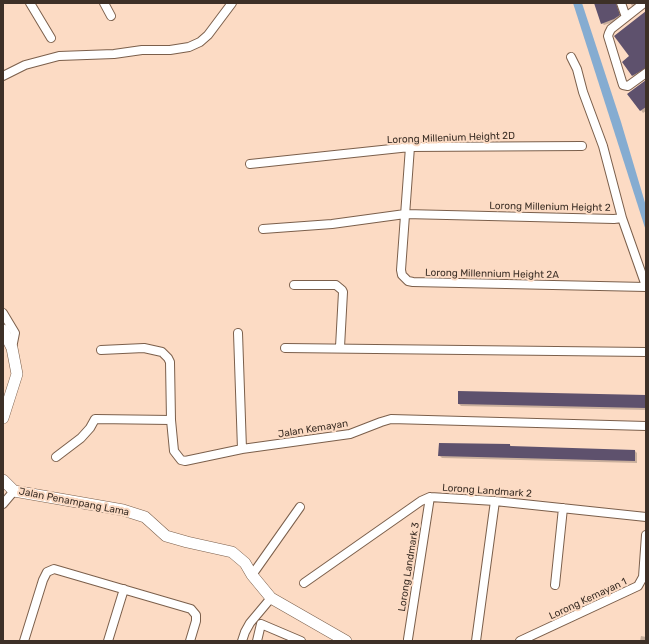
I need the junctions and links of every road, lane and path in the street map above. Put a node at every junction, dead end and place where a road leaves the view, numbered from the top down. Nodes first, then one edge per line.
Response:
1 (30, 3) edge
2 (104, 3) edge
3 (232, 3) edge
4 (622, 3) edge
5 (644, 3) edge
6 (111, 16) dead end
7 (626, 17) junction
8 (51, 38) dead end
9 (571, 56) dead end
10 (646, 74) edge
11 (3, 76) edge
12 (582, 146) dead end
13 (410, 147) junction
14 (250, 164) dead end
15 (405, 214) junction
16 (622, 218) junction
17 (263, 229) dead end
18 (294, 285) dead end
19 (646, 287) edge
20 (3, 313) edge
21 (3, 330) edge
22 (238, 333) dead end
23 (340, 347) junction
24 (12, 348) junction
25 (285, 348) dead end
26 (101, 350) dead end
27 (646, 352) edge
28 (3, 418) edge
29 (171, 420) junction
30 (646, 426) edge
31 (242, 449) junction
32 (56, 457) dead end
33 (3, 480) edge
34 (14, 490) junction
35 (430, 497) junction
36 (495, 501) junction
37 (3, 504) edge
38 (300, 507) dead end
39 (563, 508) junction
40 (646, 517) edge
41 (646, 535) edge
42 (252, 575) junction
43 (304, 583) dead end
44 (555, 585) dead end
45 (124, 589) junction
46 (272, 598) junction
47 (297, 639) edge
48 (408, 639) dead end
49 (24, 641) edge
50 (108, 641) edge
51 (190, 641) edge
52 (242, 641) edge
53 (257, 641) edge
54 (346, 641) edge
55 (476, 641) edge
56 (520, 641) edge

1 - 8 street
2 - 6 street
3 - 11 street
4 - 7 street
5 - 7 street
7 - 10 street
9 - 16 street
12 - 13 street, Lorong Millenium Height 2D
13 - 14 street, Lorong Millenium Height 2D
13 - 15 street
15 - 16 street, Lorong Millenium Height 2
15 - 17 street, Lorong Millenium Height 2
15 - 19 street, Lorong Millennium Height 2A
16 - 19 street, Lorong Millenium Height 2
18 - 23 street
20 - 24 street
21 - 24 main road
22 - 31 street
23 - 25 street
23 - 27 street
24 - 28 main road
26 - 29 street, Jalan Kemayan
29 - 31 street, Jalan Kemayan
29 - 32 street
30 - 31 street, Jalan Kemayan
33 - 34 main road, Jalan Penampang Lama
34 - 37 street
34 - 42 main road, Jalan Penampang Lama
35 - 36 street, Lorong Landmark 2
35 - 43 street, Lorong Landmark 2
35 - 48 street, Lorong Landmark 3
36 - 39 street, Lorong Landmark 2
36 - 55 street
38 - 42 street
39 - 40 street, Lorong Landmark 2
39 - 44 street
41 - 56 street, Lorong Kemayan 1
42 - 46 main road, Jalan Penampang Lama
45 - 49 street
45 - 50 street
45 - 51 street
46 - 52 street
46 - 54 main road, Jalan Penampang Lama
47 - 53 street

